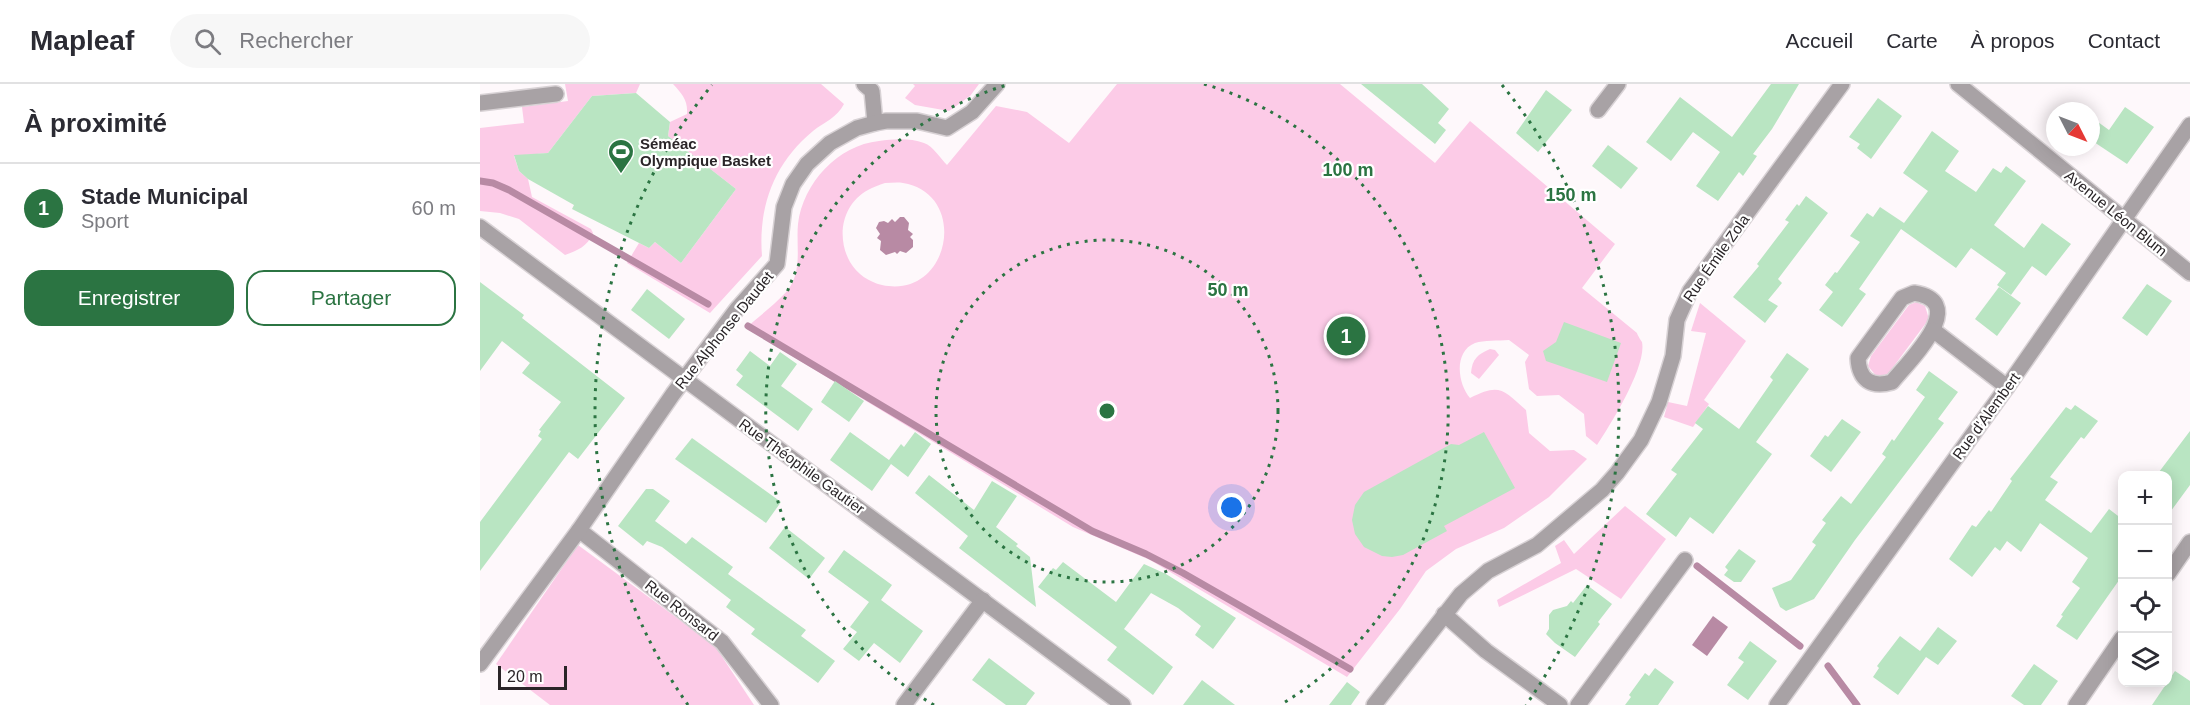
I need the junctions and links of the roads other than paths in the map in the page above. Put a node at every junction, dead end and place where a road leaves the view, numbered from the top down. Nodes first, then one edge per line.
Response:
1 (864, 84) edge
2 (997, 84) edge
3 (1618, 84) edge
4 (1842, 84) edge
5 (1958, 84) edge
6 (556, 94) dead end
7 (480, 103) edge
8 (1598, 110) dead end
9 (875, 123) junction
10 (2190, 125) edge
11 (2124, 219) junction
12 (480, 227) edge
13 (2190, 273) edge
14 (1933, 330) junction
15 (685, 379) junction
16 (2007, 387) junction
17 (579, 530) junction
18 (2190, 542) edge
19 (1685, 560) dead end
20 (2172, 568) edge
21 (983, 600) junction
22 (1444, 614) junction
23 (2118, 644) edge
24 (480, 664) edge
25 (771, 705) edge
26 (904, 705) edge
27 (1123, 705) edge
28 (1374, 705) edge
29 (1560, 705) edge
30 (1578, 705) edge
31 (1778, 705) edge
32 (2076, 705) edge

1 - 9 street
2 - 9 street, Rue Alphonse Daudet
3 - 8 street
4 - 22 street, Rue Émile Zola
5 - 11 street, Avenue Léon Blum
6 - 7 street
9 - 15 street, Rue Alphonse Daudet
10 - 11 street, Rue d'Alembert
11 - 13 street, Avenue Léon Blum
11 - 16 street, Rue d'Alembert
12 - 15 street, Rue Théophile Gautier
14 - 14 street
14 - 16 street
15 - 17 street, Rue Alphonse Daudet
15 - 21 street, Rue Théophile Gautier
16 - 31 street, Rue d'Alembert
17 - 24 street, Rue Alphonse Daudet
17 - 25 street, Rue Ronsard
18 - 20 street
19 - 30 street
21 - 26 street
21 - 27 street, Rue Théophile Gautier
22 - 28 street, Rue Émile Zola
22 - 29 street
23 - 32 street

